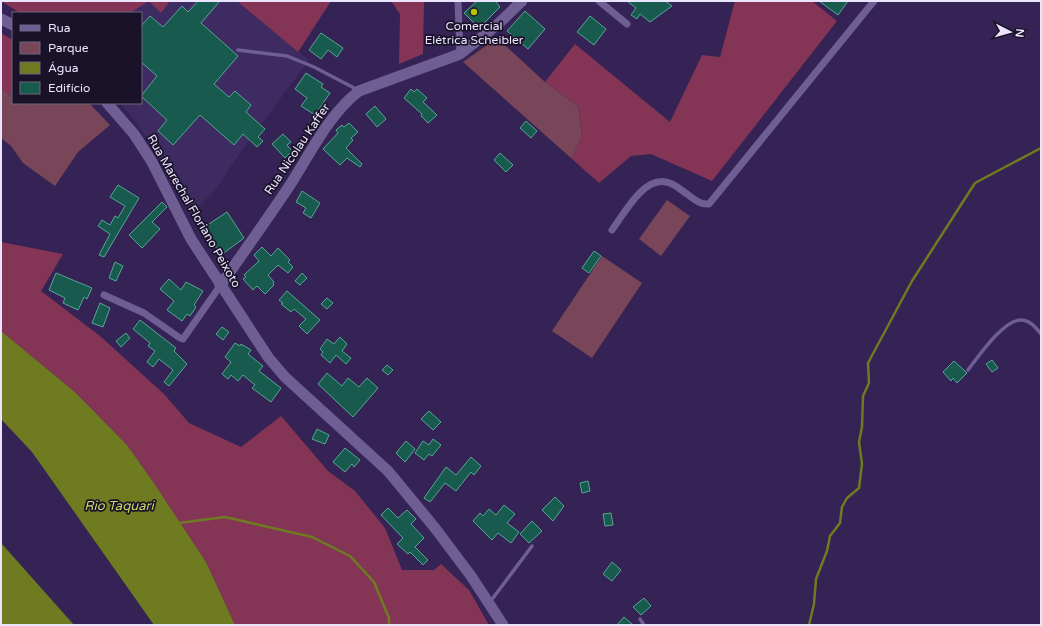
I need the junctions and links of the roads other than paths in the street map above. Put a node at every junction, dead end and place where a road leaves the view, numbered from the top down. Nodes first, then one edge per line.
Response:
1 (458, 1) edge
2 (522, 1) edge
3 (599, 1) edge
4 (874, 1) edge
5 (1, 19) edge
6 (12, 24) edge
7 (627, 24) dead end
8 (238, 50) dead end
9 (460, 54) junction
10 (359, 91) junction
11 (108, 104) edge
12 (612, 230) dead end
13 (220, 286) junction
14 (104, 295) dead end
15 (1041, 334) edge
16 (968, 370) dead end
17 (532, 546) dead end
18 (489, 603) junction
19 (640, 619) dead end
20 (503, 625) edge
21 (644, 625) edge

1 - 9 street
2 - 9 main road, Rua Nicolau Kaffer
3 - 7 street
4 - 12 street
5 - 6 main road
8 - 10 lane
9 - 10 main road, Rua Nicolau Kaffer
10 - 13 main road, Rua Nicolau Kaffer
11 - 13 main road, Rua Marechal Floriano Peixoto
13 - 14 street, Rua Nicolau Kaffer
13 - 18 main road, Rua Marechal Floriano Peixoto
15 - 16 lane
17 - 18 lane
18 - 20 main road, Rua Marechal Floriano Peixoto
19 - 21 lane

